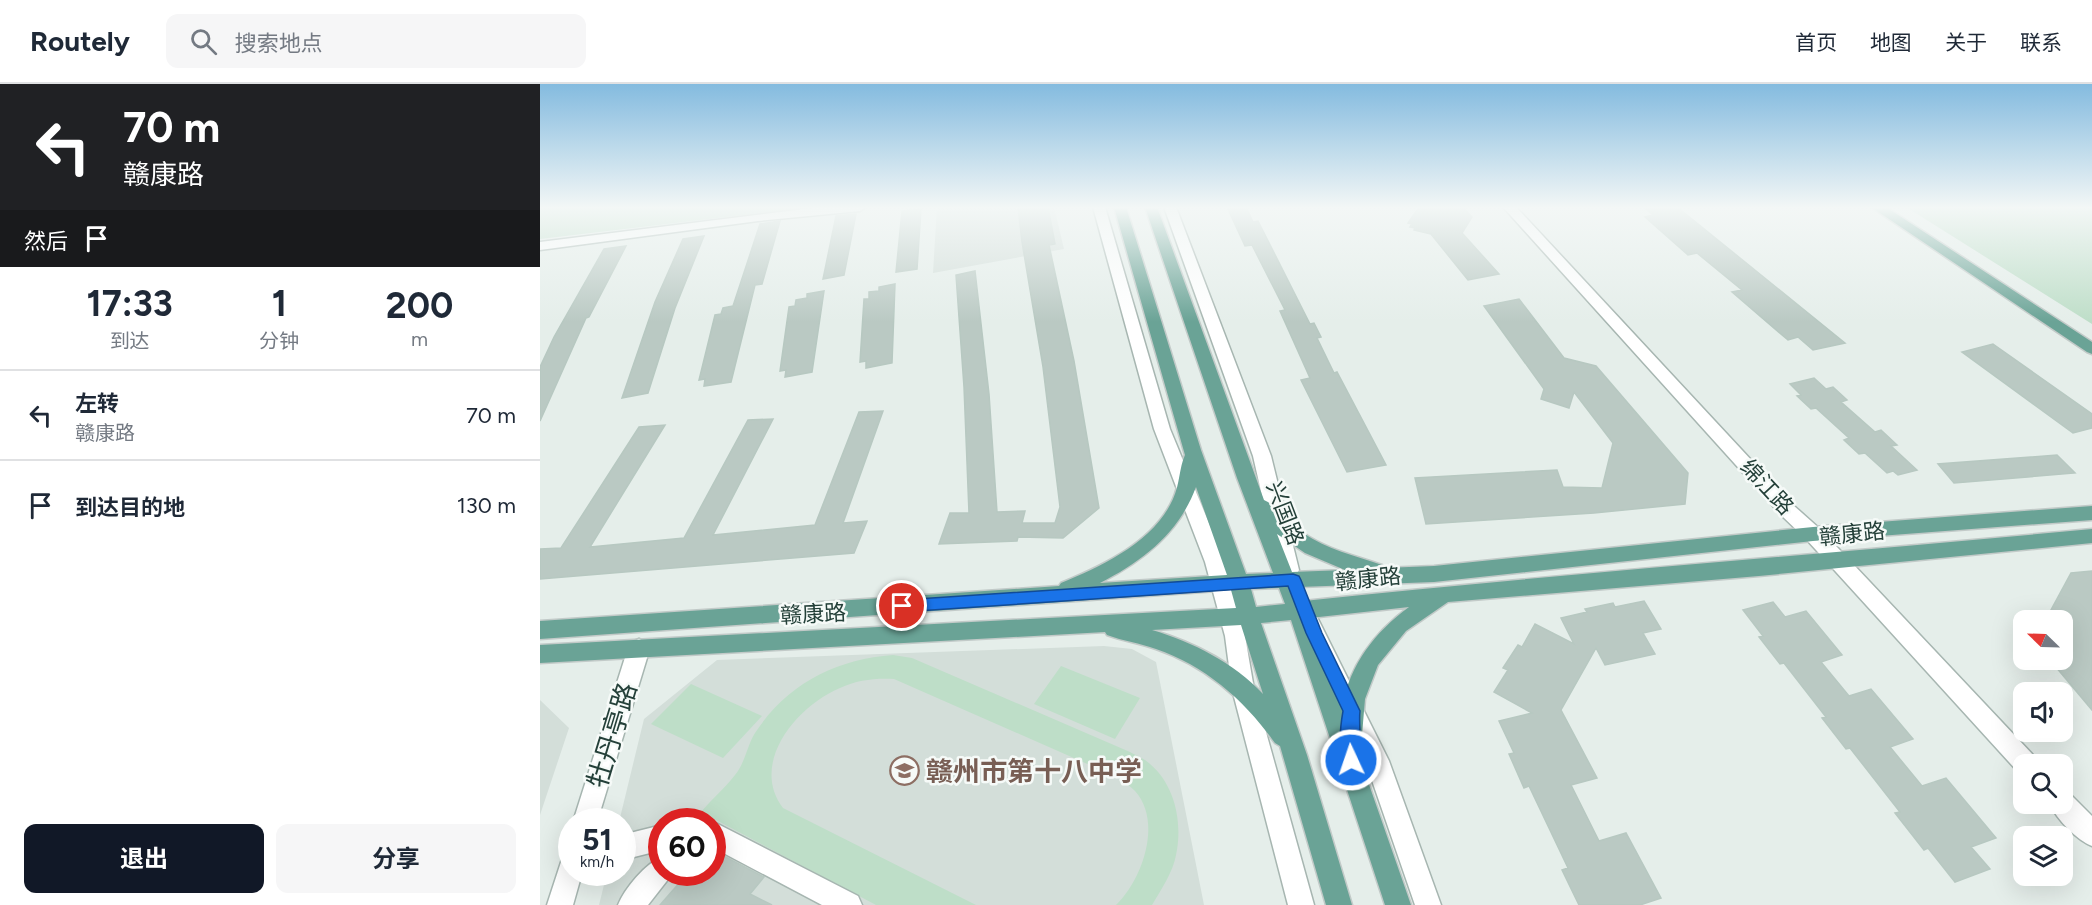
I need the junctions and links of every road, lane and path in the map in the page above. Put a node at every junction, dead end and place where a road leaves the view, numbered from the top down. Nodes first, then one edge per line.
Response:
1 (1110, 245) edge
2 (1131, 245) edge
3 (1164, 245) edge
4 (1184, 245) edge
5 (1544, 245) edge
6 (1934, 245) edge
7 (1952, 245) edge
8 (2092, 336) edge
9 (2092, 349) edge
10 (1192, 450) junction
11 (1246, 478) junction
12 (1186, 490) junction
13 (2092, 513) edge
14 (1276, 522) junction
15 (1813, 534) junction
16 (2092, 536) edge
17 (1837, 559) junction
18 (1434, 574) junction
19 (1289, 580) junction
20 (1230, 583) junction
21 (1459, 593) junction
22 (1042, 597) junction
23 (1301, 610) junction
24 (1239, 616) junction
25 (1055, 625) junction
26 (540, 630) edge
27 (639, 648) junction
28 (540, 654) edge
29 (1243, 689) junction
30 (1351, 711) junction
31 (1295, 754) junction
32 (2017, 754) edge
33 (1353, 772) junction
34 (589, 808) edge
35 (2073, 814) edge
36 (2092, 834) edge
37 (726, 840) edge
38 (566, 886) edge
39 (648, 886) edge
40 (560, 905) edge
41 (631, 905) edge
42 (849, 905) edge
43 (1301, 905) edge
44 (1339, 905) edge
45 (1398, 905) edge
46 (1428, 905) edge

1 - 12 street
2 - 10 main road
3 - 11 main road, 兴国路
4 - 14 street
5 - 15 street, 绵江路
6 - 9 main road
7 - 8 main road
10 - 12 main road
10 - 20 main road
11 - 14 main road
11 - 19 main road, 兴国路
12 - 20 street
12 - 22 main road
13 - 15 main road, 赣康路
14 - 18 main road
14 - 19 street
15 - 17 street, 绵江路
15 - 18 main road, 赣康路
16 - 17 main road, 赣康路
17 - 21 main road, 赣康路
17 - 32 street, 绵江路
18 - 19 main road, 赣康路
19 - 20 main road, 赣康路
19 - 23 main road, 兴国路
20 - 22 main road, 赣康路
20 - 24 main road
21 - 23 main road, 赣康路
21 - 30 main road
22 - 26 main road, 赣康路
23 - 24 main road, 赣康路
23 - 30 street
23 - 33 main road, 兴国路
24 - 25 main road, 赣康路
24 - 29 street
24 - 31 main road
25 - 27 main road, 赣康路
25 - 29 main road
27 - 28 main road, 赣康路
27 - 34 street, 牡丹亭路
29 - 31 main road
29 - 43 street
30 - 33 main road
30 - 46 street
31 - 44 main road
33 - 45 main road, 兴国路
35 - 36 street
37 - 42 street
38 - 40 street
39 - 41 street

